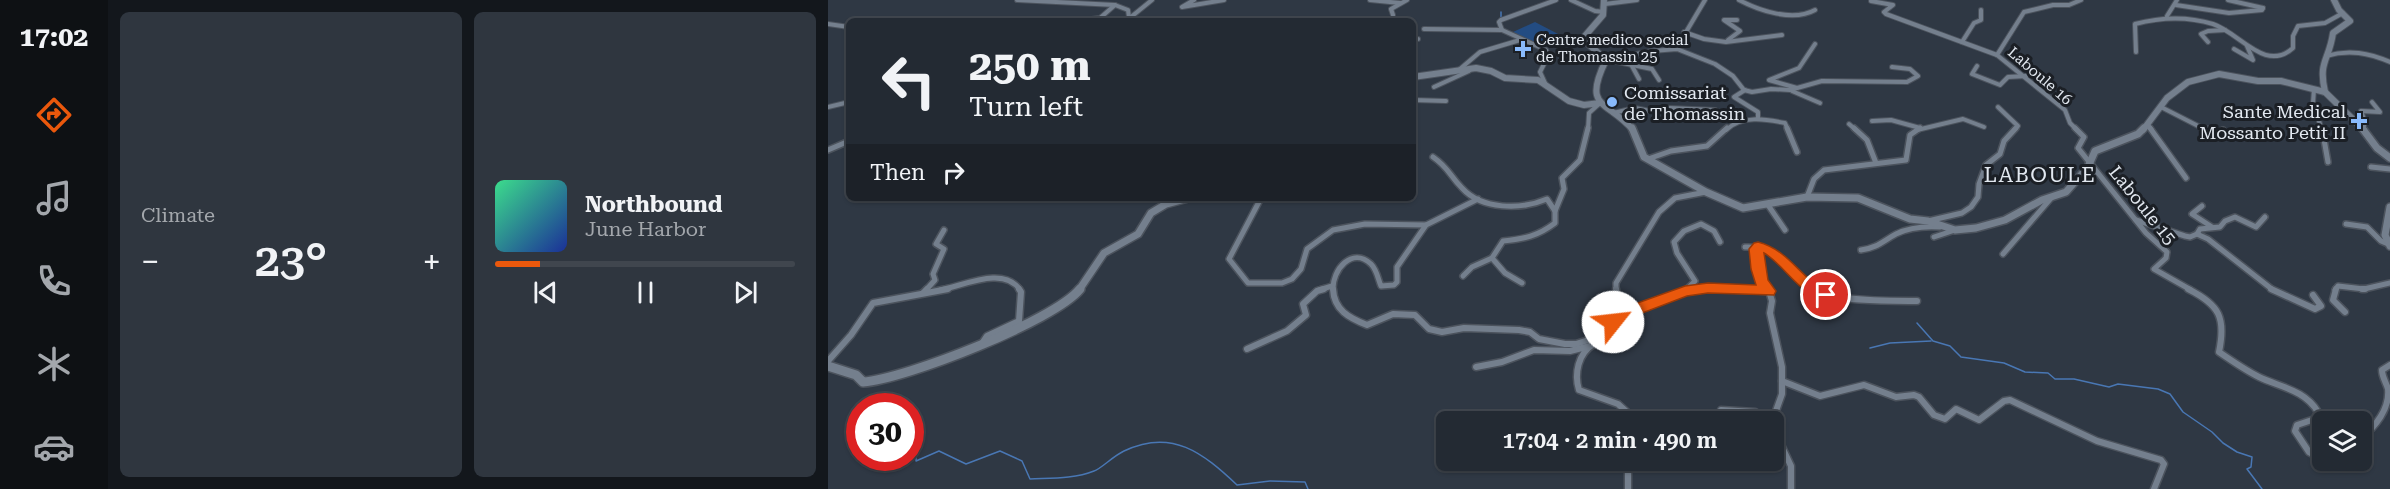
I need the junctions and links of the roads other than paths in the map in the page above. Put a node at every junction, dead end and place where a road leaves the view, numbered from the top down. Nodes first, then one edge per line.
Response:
1 (1017, 0) edge
2 (1152, 0) edge
3 (1194, 0) edge
4 (1224, 0) edge
5 (1370, 0) edge
6 (1407, 0) edge
7 (1556, 0) edge
8 (1571, 0) edge
9 (1637, 0) edge
10 (1705, 0) edge
11 (1739, 0) edge
12 (2081, 0) edge
13 (2228, 0) edge
14 (2334, 0) edge
15 (1871, 1) edge
16 (2176, 2) edge
17 (1400, 3) junction
18 (1115, 5) junction
19 (1604, 5) edge
20 (1815, 10) dead end
21 (1982, 10) dead end
22 (2229, 13) junction
23 (2343, 13) junction
24 (1393, 15) dead end
25 (2167, 16) junction
26 (1100, 18) edge
27 (1128, 18) edge
28 (1130, 18) edge
29 (1737, 20) dead end
30 (828, 24) edge
31 (846, 27) edge
32 (1425, 28) dead end
33 (2225, 29) junction
34 (1502, 30) junction
35 (1684, 32) junction
36 (1782, 35) dead end
37 (1520, 40) junction
38 (1728, 40) junction
39 (1962, 42) junction
40 (2208, 42) dead end
41 (1815, 44) dead end
42 (2247, 46) junction
43 (1676, 49) junction
44 (2234, 49) dead end
45 (2136, 52) dead end
46 (1997, 55) junction
47 (2324, 57) junction
48 (1606, 60) junction
49 (2390, 62) edge
50 (1632, 66) junction
51 (1977, 66) dead end
52 (1892, 67) dead end
53 (1476, 68) junction
54 (1460, 69) junction
55 (2026, 76) junction
56 (1416, 77) edge
57 (1639, 79) dead end
58 (1659, 80) dead end
59 (1545, 83) junction
60 (1434, 87) dead end
61 (1799, 89) junction
62 (2314, 89) junction
63 (1745, 90) junction
64 (1790, 90) junction
65 (2325, 92) junction
66 (1416, 100) edge
67 (1446, 101) dead end
68 (2373, 102) dead end
69 (846, 103) edge
70 (1600, 103) junction
71 (1820, 103) dead end
72 (828, 107) edge
73 (1998, 107) dead end
74 (2161, 107) junction
75 (1715, 110) dead end
76 (1613, 113) junction
77 (1758, 118) junction
78 (1872, 121) dead end
79 (1849, 124) dead end
80 (2148, 125) junction
81 (1984, 127) dead end
82 (1920, 128) junction
83 (2363, 129) junction
84 (2223, 130) dead end
85 (846, 142) edge
86 (828, 150) edge
87 (1797, 152) dead end
88 (1433, 157) dead end
89 (2390, 158) edge
90 (1647, 160) junction
91 (2090, 162) junction
92 (2328, 162) dead end
93 (1876, 163) junction
94 (2371, 166) dead end
95 (2390, 169) edge
96 (2186, 178) dead end
97 (1706, 192) junction
98 (2052, 197) junction
99 (1807, 198) junction
100 (1478, 199) junction
101 (1179, 201) edge
102 (1259, 201) edge
103 (1768, 205) junction
104 (2202, 206) dead end
105 (2390, 207) edge
106 (1555, 211) junction
107 (2265, 217) dead end
108 (2134, 219) junction
109 (1928, 221) junction
110 (2346, 224) dead end
111 (1426, 225) junction
112 (1945, 227) junction
113 (2212, 227) junction
114 (944, 230) dead end
115 (1785, 230) dead end
116 (1955, 230) junction
117 (2197, 234) junction
118 (1934, 237) dead end
119 (1720, 242) dead end
120 (2389, 245) edge
121 (1758, 246) junction
122 (1745, 247) dead end
123 (1861, 250) dead end
124 (2003, 254) dead end
125 (1492, 258) junction
126 (1463, 276) dead end
127 (1522, 282) dead end
128 (2390, 283) edge
129 (1332, 286) junction
130 (1685, 291) junction
131 (1769, 291) junction
132 (923, 293) junction
133 (2313, 295) dead end
134 (1917, 301) dead end
135 (2345, 312) dead end
136 (1621, 319) junction
137 (1613, 322) dead end
138 (983, 342) junction
139 (1592, 345) junction
140 (1247, 349) dead end
141 (828, 361) edge
142 (2390, 365) edge
143 (828, 366) edge
144 (1476, 367) dead end
145 (1782, 381) junction
146 (1721, 410) dead end
147 (1626, 411) edge
148 (1738, 411) edge
149 (1775, 411) edge
150 (2318, 411) edge
151 (2312, 420) edge
152 (2372, 429) edge
153 (1784, 451) edge
154 (2312, 455) edge
155 (1628, 471) edge
156 (1628, 489) edge
157 (1791, 489) edge
158 (2154, 489) edge

1 - 18 street
2 - 28 street
3 - 4 street
5 - 17 street
6 - 17 street
7 - 34 street
8 - 19 street
9 - 19 street
10 - 35 street
11 - 20 street
12 - 46 street
13 - 22 street
14 - 23 main road
15 - 39 street, Laboule 16
16 - 22 street
16 - 25 street
17 - 24 street
18 - 26 street
18 - 27 street
19 - 48 main road
21 - 39 street
22 - 33 street
23 - 42 street
23 - 47 main road
25 - 33 street
25 - 45 street
29 - 38 street
30 - 31 street
32 - 34 street
33 - 40 street
33 - 42 street
34 - 37 street
35 - 38 street
35 - 43 street
36 - 38 street
37 - 54 street
37 - 59 street
39 - 46 street, Laboule 16
41 - 61 street
42 - 44 street
43 - 48 street
43 - 63 street
46 - 55 street, Laboule 16
47 - 49 street
47 - 65 main road
48 - 50 street
48 - 70 main road
50 - 57 street
50 - 58 street
51 - 55 street
52 - 61 street
53 - 54 main road
53 - 59 main road
53 - 60 street
54 - 56 main road
55 - 91 street, Laboule 16
59 - 70 main road
61 - 64 street
62 - 65 main road
62 - 74 main road
62 - 92 street
63 - 64 street
63 - 77 street
64 - 71 street
65 - 83 main road
66 - 67 street
68 - 83 street
69 - 72 street
70 - 76 main road
70 - 106 street
73 - 109 street
74 - 80 main road
74 - 84 street
75 - 76 street
76 - 90 main road
77 - 87 street
77 - 90 street
78 - 82 street
79 - 93 street
80 - 91 main road
80 - 96 street
81 - 82 street
82 - 93 street
83 - 89 main road
85 - 86 street
88 - 100 street
90 - 97 main road
91 - 98 main road
91 - 108 street, Laboule 15
93 - 99 street
94 - 95 street
97 - 103 main road
97 - 136 street
98 - 116 main road
98 - 124 street
99 - 103 main road
99 - 109 main road
100 - 106 street
100 - 111 street
101 - 138 main road
102 - 111 street
103 - 115 street
104 - 113 street
105 - 120 main road
106 - 125 street
107 - 113 street
108 - 117 street
108 - 150 street, Laboule 15
109 - 112 main road
110 - 120 street
111 - 129 street
112 - 116 main road
112 - 123 street
113 - 117 street
114 - 132 street
116 - 118 street
117 - 133 street
119 - 130 street
121 - 122 street
121 - 131 street
121 - 134 street
125 - 126 street
125 - 127 street
128 - 135 street
129 - 136 street
129 - 140 street
130 - 131 street
130 - 136 street
131 - 145 street
132 - 138 street
132 - 141 street
136 - 137 street
136 - 139 street
138 - 143 main road
139 - 144 street
139 - 147 street
142 - 152 street
145 - 149 street
145 - 158 street
146 - 148 street
151 - 154 street, Laboule 15
153 - 157 street
155 - 156 street

